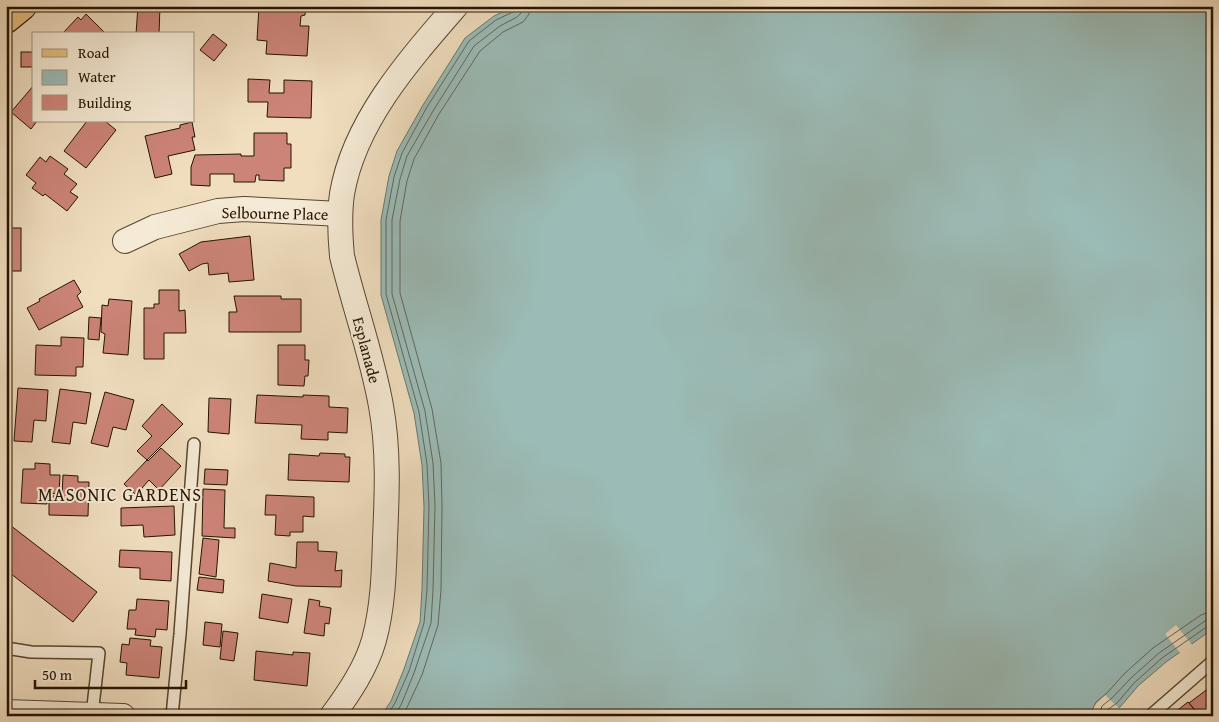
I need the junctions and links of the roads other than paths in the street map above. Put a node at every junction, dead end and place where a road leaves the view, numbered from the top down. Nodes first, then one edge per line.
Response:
1 (22, 6) edge
2 (456, 6) edge
3 (6, 19) edge
4 (340, 214) junction
5 (125, 240) dead end
6 (194, 444) dead end
7 (6, 648) edge
8 (1213, 661) edge
9 (6, 712) edge
10 (92, 714) junction
11 (123, 716) edge
12 (172, 716) edge
13 (332, 716) edge
14 (1150, 716) edge

1 - 3 main road
2 - 4 street, Esplanade
4 - 5 street, Selbourne Place
4 - 13 street, Esplanade
6 - 12 lane
7 - 10 lane
8 - 14 lane
9 - 10 street
10 - 11 street

